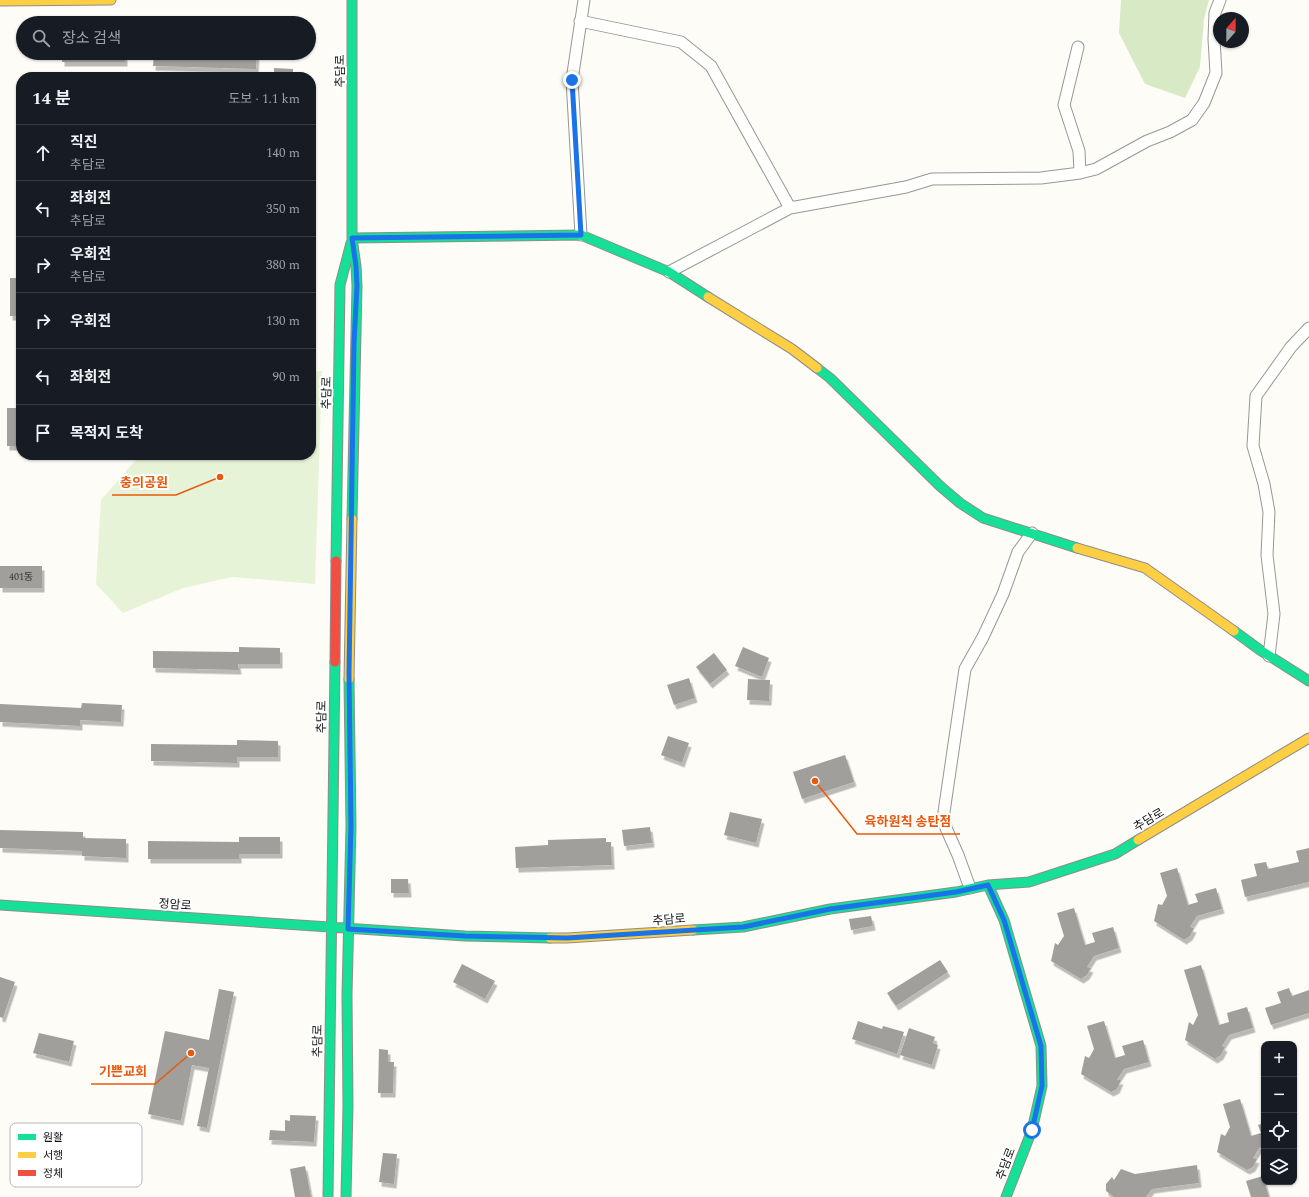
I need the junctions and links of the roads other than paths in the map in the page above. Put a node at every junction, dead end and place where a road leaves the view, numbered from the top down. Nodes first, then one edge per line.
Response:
1 (111, 0) edge
2 (352, 0) edge
3 (584, 0) edge
4 (1220, 0) edge
5 (0, 1) edge
6 (580, 21) junction
7 (1078, 47) dead end
8 (1080, 173) junction
9 (790, 208) junction
10 (581, 235) junction
11 (352, 238) junction
12 (669, 272) junction
13 (1309, 328) edge
14 (1032, 533) junction
15 (1269, 656) junction
16 (1309, 681) edge
17 (1309, 738) edge
18 (988, 885) junction
19 (970, 888) junction
20 (0, 905) edge
21 (331, 928) junction
22 (348, 929) junction
23 (328, 1197) edge
24 (346, 1197) edge
25 (1006, 1197) edge

1 - 5 street
2 - 11 street, 추담로
3 - 6 street
4 - 8 street
6 - 9 street
6 - 10 street
7 - 8 street
8 - 9 street
9 - 12 street
10 - 11 street
10 - 12 street
11 - 21 street, 추담로
11 - 22 street, 추담로
12 - 14 street
13 - 15 street
14 - 15 street
14 - 19 street
15 - 16 street
17 - 18 street, 추담로
18 - 19 street, 추담로
18 - 25 street, 추담로
19 - 22 street, 추담로
20 - 21 street, 정암로
21 - 22 street, 정암로
21 - 23 street, 추담로
22 - 24 street, 추담로

